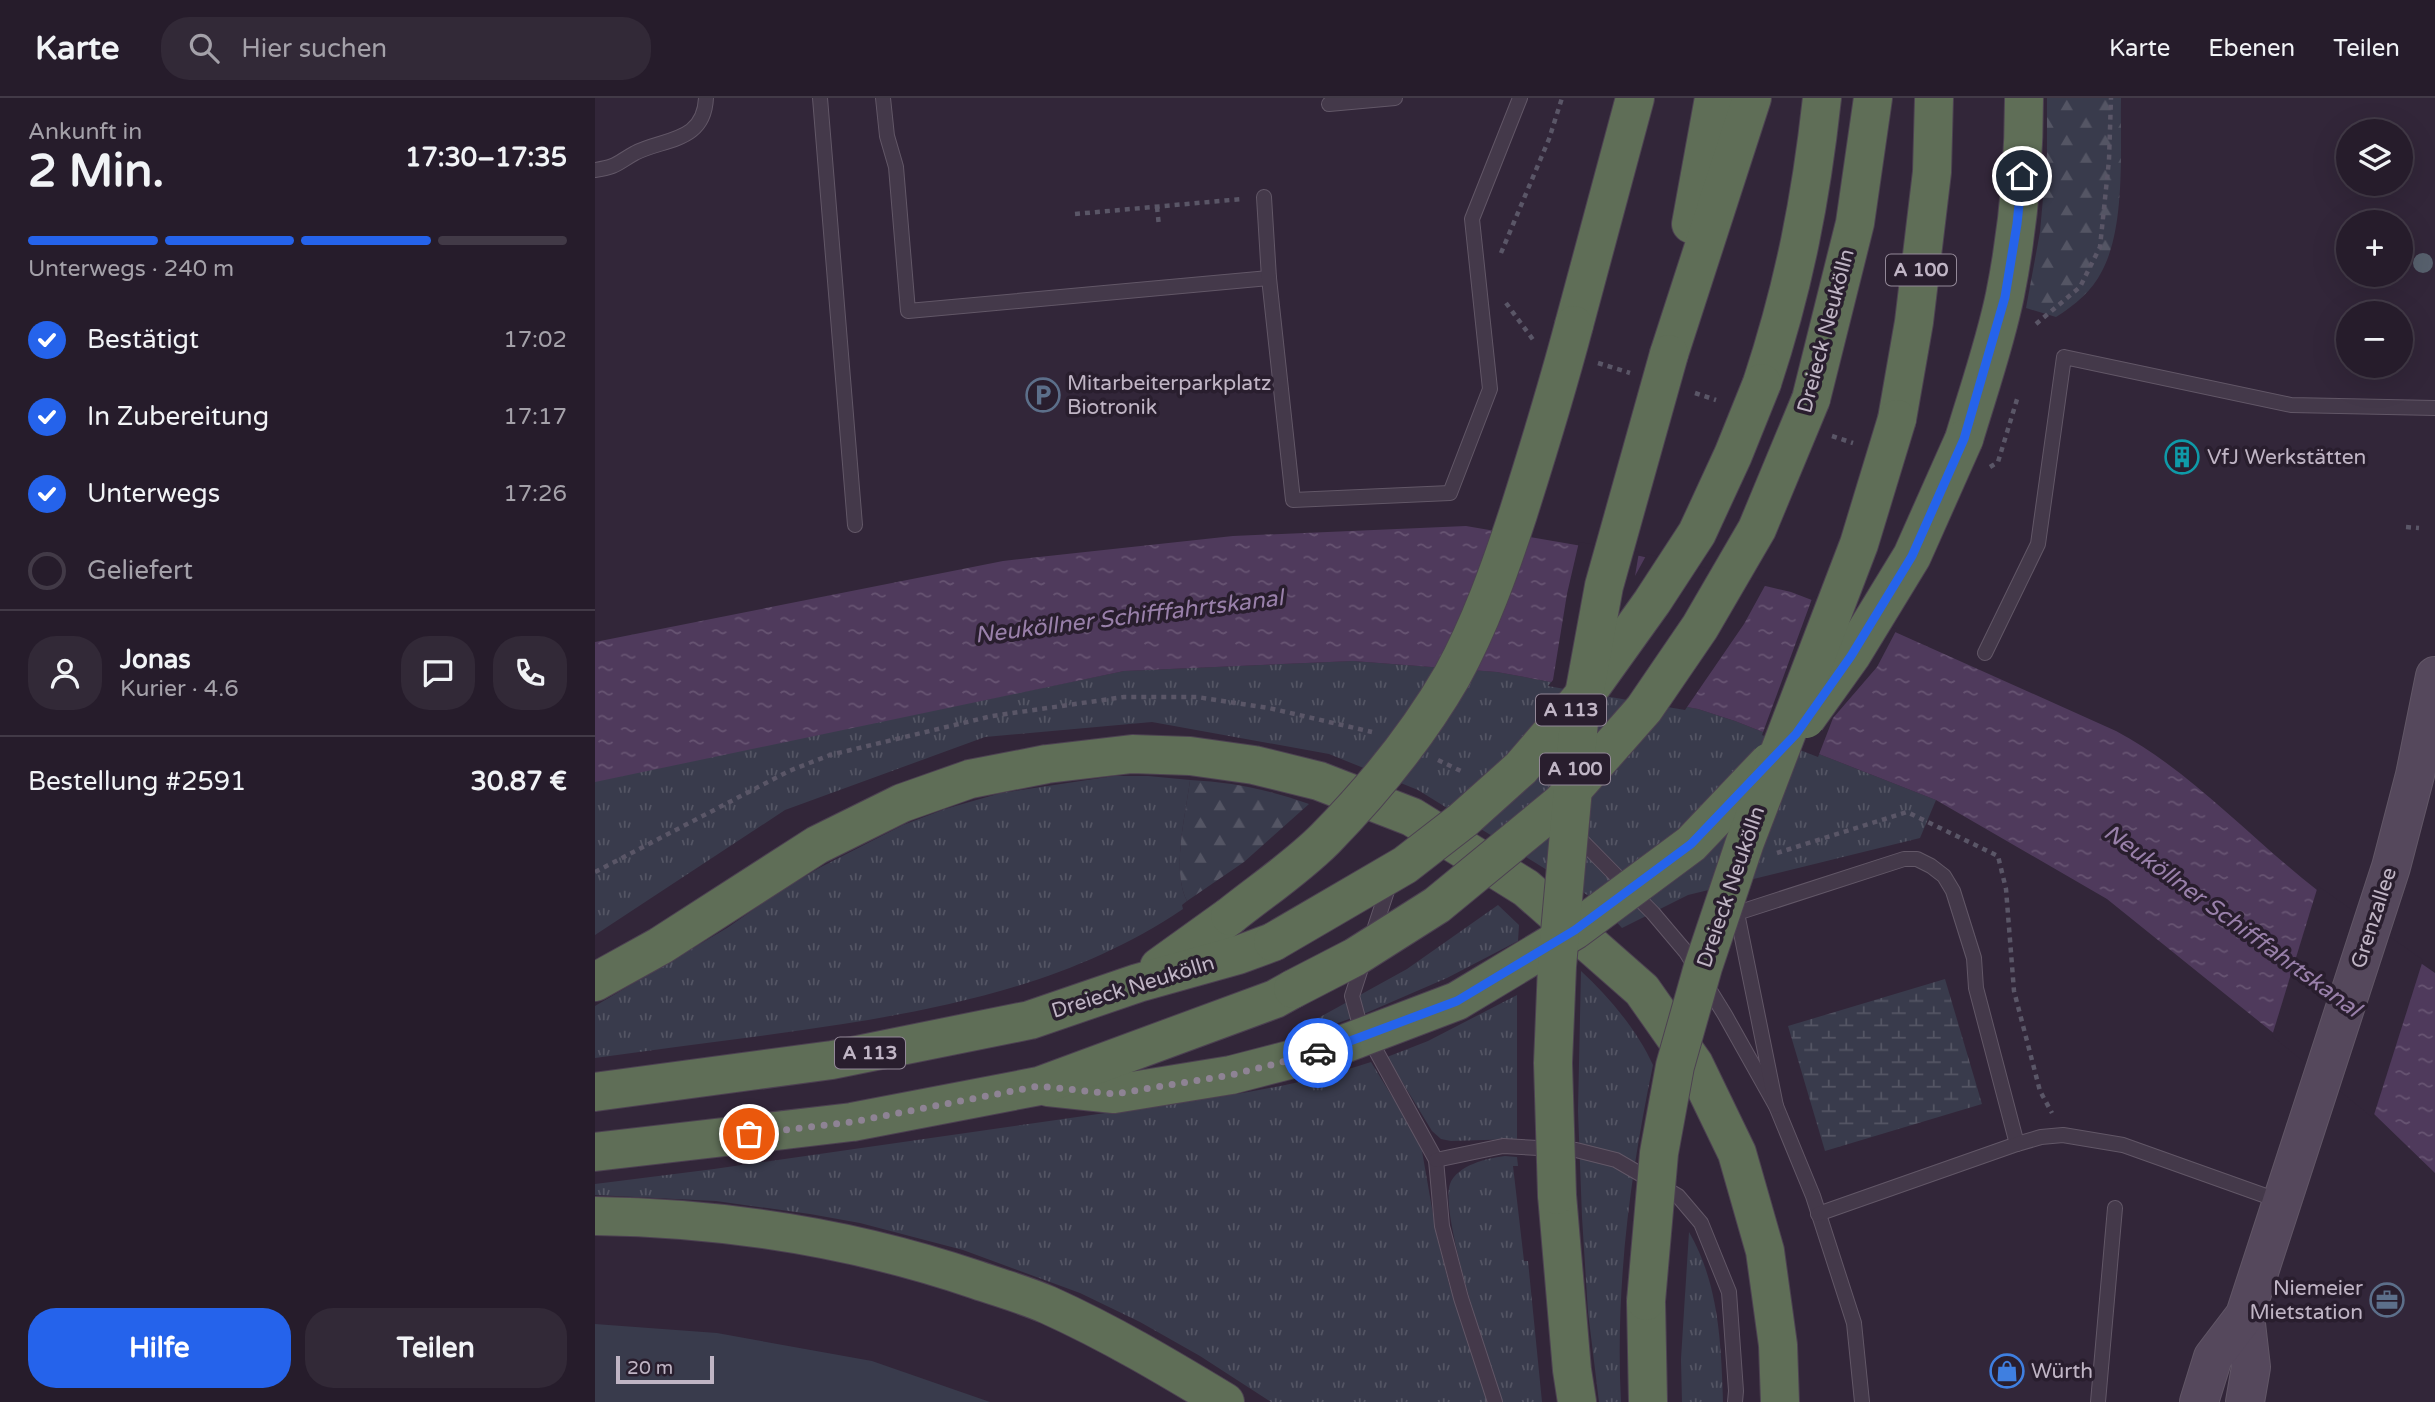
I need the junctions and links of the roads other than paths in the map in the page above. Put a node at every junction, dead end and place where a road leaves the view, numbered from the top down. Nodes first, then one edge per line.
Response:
1 (706, 98) edge
2 (820, 98) edge
3 (883, 98) edge
4 (1395, 98) edge
5 (1520, 98) edge
6 (1635, 98) edge
7 (1714, 98) edge
8 (1752, 98) edge
9 (1822, 98) edge
10 (1873, 98) edge
11 (2024, 98) edge
12 (1329, 104) dead end
13 (1936, 105) edge
14 (595, 170) edge
15 (1264, 197) road end
16 (1269, 278) junction
17 (1669, 354) junction
18 (2435, 408) edge
19 (855, 525) dead end
20 (1985, 653) dead end
21 (2435, 676) edge
22 (1580, 839) dead end
23 (1399, 855) dead end
24 (595, 982) edge
25 (1138, 983) junction
26 (1039, 1086) junction
27 (595, 1092) edge
28 (1776, 1107) junction
29 (2017, 1144) junction
30 (595, 1152) edge
31 (1436, 1160) junction
32 (2284, 1191) junction
33 (2115, 1208) dead end
34 (1818, 1214) junction
35 (595, 1216) edge
36 (2245, 1315) junction
37 (1225, 1402) edge
38 (1495, 1402) edge
39 (1577, 1402) edge
40 (1648, 1402) edge
41 (1735, 1402) edge
42 (1780, 1402) edge
43 (1862, 1402) edge
44 (2098, 1402) edge
45 (2199, 1402) edge
46 (2245, 1402) edge

1 - 14 lane
2 - 19 lane
3 - 16 lane
4 - 12 lane
5 - 16 lane
6 - 25 highway, bridge
7 - 17 highway
8 - 17 highway, A 100
9 - 25 highway, Dreieck Neukölln / A 113, bridge
10 - 26 highway, Dreieck Neukölln / A 113, bridge
11 - 26 highway, bridge
13 - 40 highway, Dreieck Neukölln / A 100, bridge
15 - 16 lane
17 - 39 highway, A 100, bridge
18 - 20 lane
21 - 32 main road, Grenzallee
22 - 28 lane
23 - 31 lane
24 - 42 highway
25 - 27 highway, Dreieck Neukölln / A 113
26 - 30 highway, Dreieck Neukölln / A 113
28 - 29 lane
28 - 34 lane
29 - 32 lane
29 - 34 lane
31 - 38 lane
31 - 41 lane
32 - 36 main road, Grenzallee
33 - 44 lane
34 - 43 lane
35 - 37 highway
36 - 45 main road, Grenzallee
36 - 46 main road, Grenzallee

